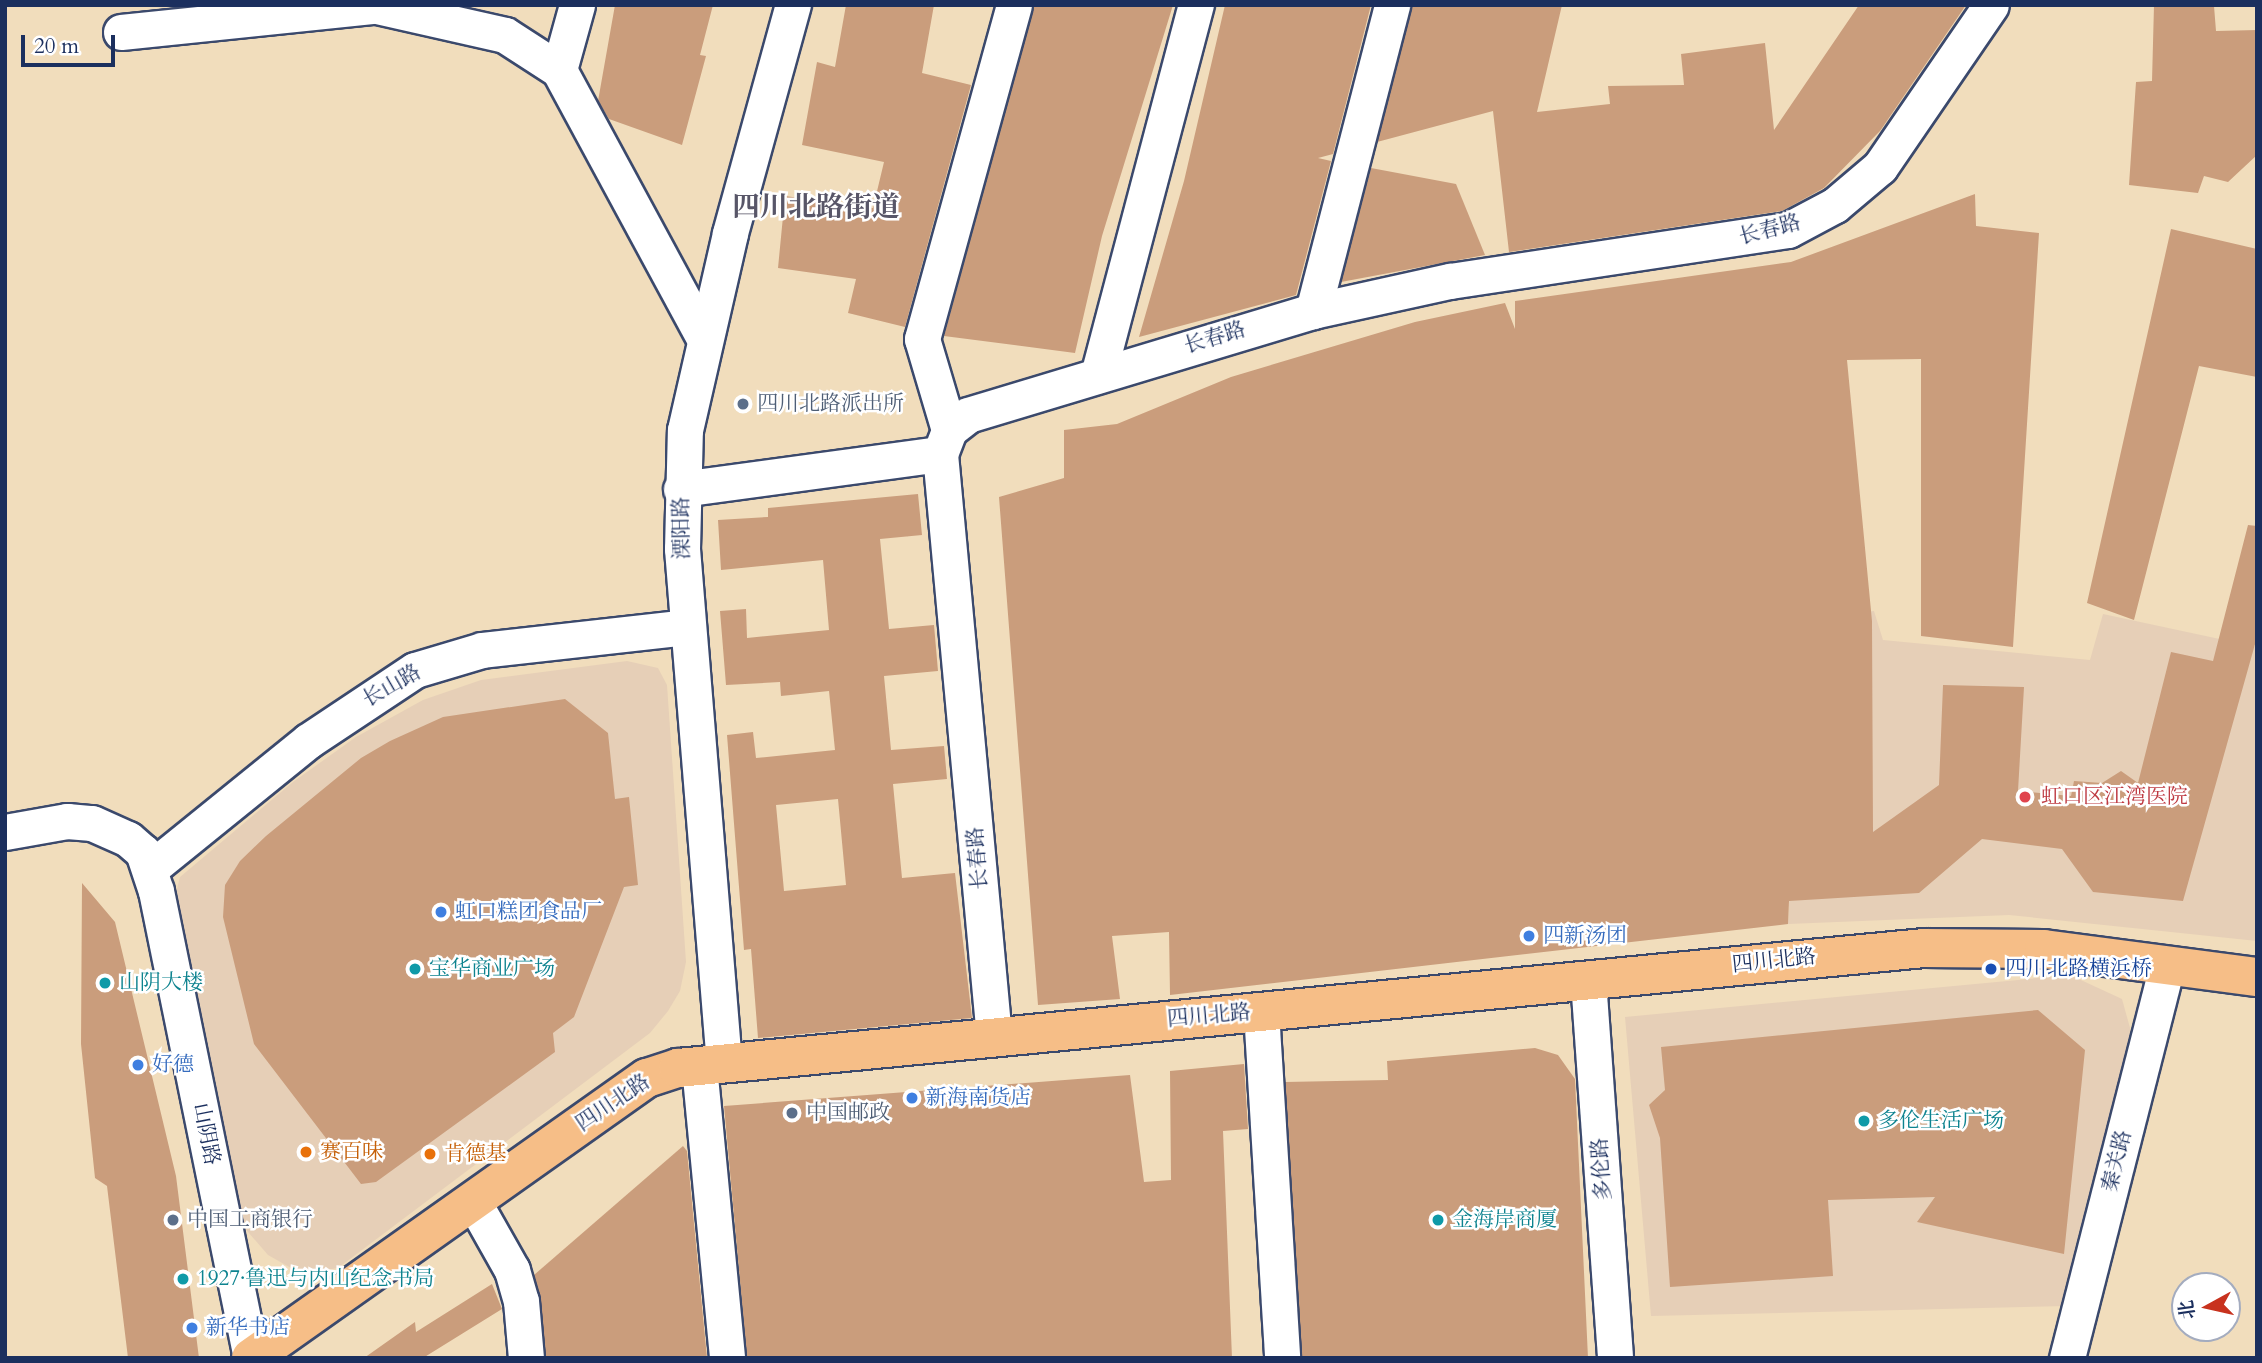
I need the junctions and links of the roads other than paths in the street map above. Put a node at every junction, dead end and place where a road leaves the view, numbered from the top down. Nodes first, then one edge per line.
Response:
1 (372, 5) edge
2 (577, 5) edge
3 (793, 5) edge
4 (1014, 5) edge
5 (1196, 5) edge
6 (1392, 5) edge
7 (1991, 5) edge
8 (121, 32) dead end
9 (559, 70) junction
10 (1313, 311) junction
11 (704, 338) junction
12 (1098, 375) junction
13 (945, 442) junction
14 (681, 489) junction
15 (687, 627) junction
16 (5, 832) edge
17 (150, 869) junction
18 (2167, 965) junction
19 (2257, 977) edge
20 (1588, 980) junction
21 (1261, 1011) junction
22 (995, 1037) junction
23 (711, 1065) junction
24 (473, 1201) junction
25 (251, 1357) edge
26 (526, 1358) edge
27 (727, 1358) edge
28 (1282, 1358) edge
29 (1615, 1358) edge
30 (2067, 1358) edge

1 - 8 street
1 - 9 street
2 - 9 street
3 - 11 street, 溧阳路
4 - 13 street
5 - 12 street
6 - 10 street
7 - 10 street, 长春路
9 - 11 street
10 - 12 street, 长春路
11 - 14 street, 溧阳路
12 - 13 street, 长春路
13 - 14 street
13 - 22 street, 长春路
14 - 15 street, 溧阳路
15 - 17 street, 长山路
15 - 23 street, 溧阳路
16 - 17 street, 山阴路
17 - 25 street, 山阴路
18 - 19 main road, 四川北路
18 - 20 main road, 四川北路
18 - 30 street, 秦关路
20 - 21 main road, 四川北路
20 - 29 street, 多伦路
21 - 22 main road, 四川北路
21 - 28 street
22 - 23 main road, 四川北路
23 - 24 main road, 四川北路
23 - 27 street, 溧阳路
24 - 25 main road, 四川北路
24 - 26 street

